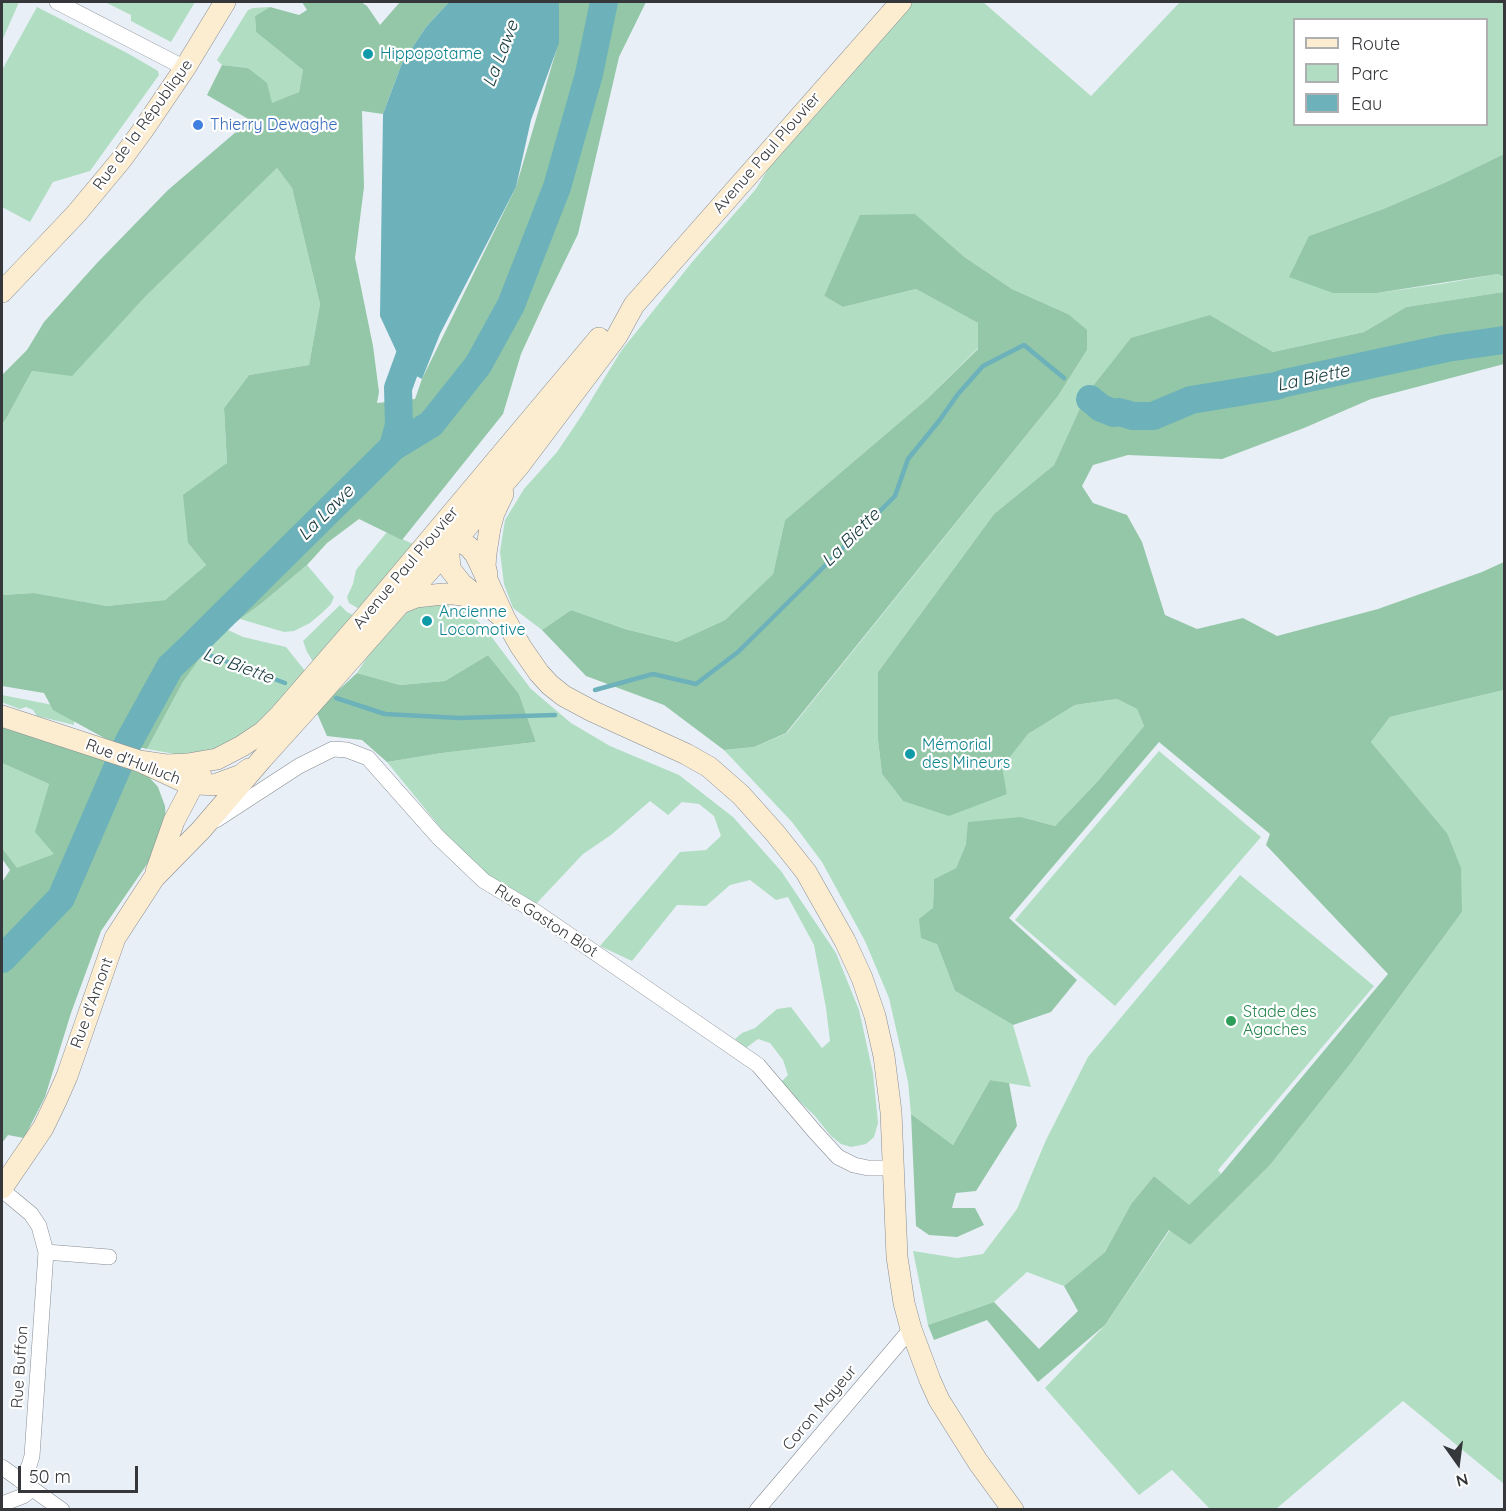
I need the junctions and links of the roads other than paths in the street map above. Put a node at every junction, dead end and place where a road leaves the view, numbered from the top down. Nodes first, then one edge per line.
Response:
1 (57, 2) edge
2 (225, 2) edge
3 (901, 2) edge
4 (185, 68) junction
5 (2, 292) edge
6 (634, 305) junction
7 (521, 431) junction
8 (519, 466) junction
9 (451, 542) junction
10 (422, 550) junction
11 (482, 589) junction
12 (398, 605) junction
13 (2, 716) edge
14 (262, 759) junction
15 (146, 765) junction
16 (197, 777) junction
17 (174, 821) junction
18 (201, 830) junction
19 (154, 878) junction
20 (893, 1168) junction
21 (2, 1189) edge
22 (46, 1252) junction
23 (110, 1257) dead end
24 (910, 1329) junction
25 (2, 1467) edge
26 (26, 1485) junction
27 (2, 1504) edge
28 (62, 1509) edge
29 (757, 1509) edge
30 (1013, 1509) edge

1 - 4 street
2 - 4 street, Rue de la République
3 - 6 street, Avenue Paul Plouvier
4 - 5 street, Rue de la République
6 - 7 street, Avenue Paul Plouvier
6 - 8 street, Avenue Paul Plouvier
7 - 9 street
7 - 10 street, Avenue Paul Plouvier
8 - 9 street, Avenue Paul Plouvier
8 - 11 street
9 - 10 street
9 - 11 street
9 - 11 street
9 - 12 street, Avenue Paul Plouvier
10 - 16 street, Avenue Paul Plouvier
11 - 12 street
11 - 20 street
12 - 14 street, Avenue Paul Plouvier
13 - 15 street, Rue d'Hulluch
14 - 16 street
14 - 18 street, Rue d'Amont
15 - 16 street
15 - 17 street
16 - 17 street
16 - 18 street
17 - 19 street
18 - 19 street, Rue d'Amont
18 - 20 street, Rue Gaston Blot
19 - 21 street, Rue d'Amont
20 - 24 street
21 - 22 street, Rue Buffon
22 - 23 street
22 - 26 street, Rue Buffon
24 - 29 street, Coron Mayeur
24 - 30 street
25 - 26 street
26 - 27 street
26 - 28 street

